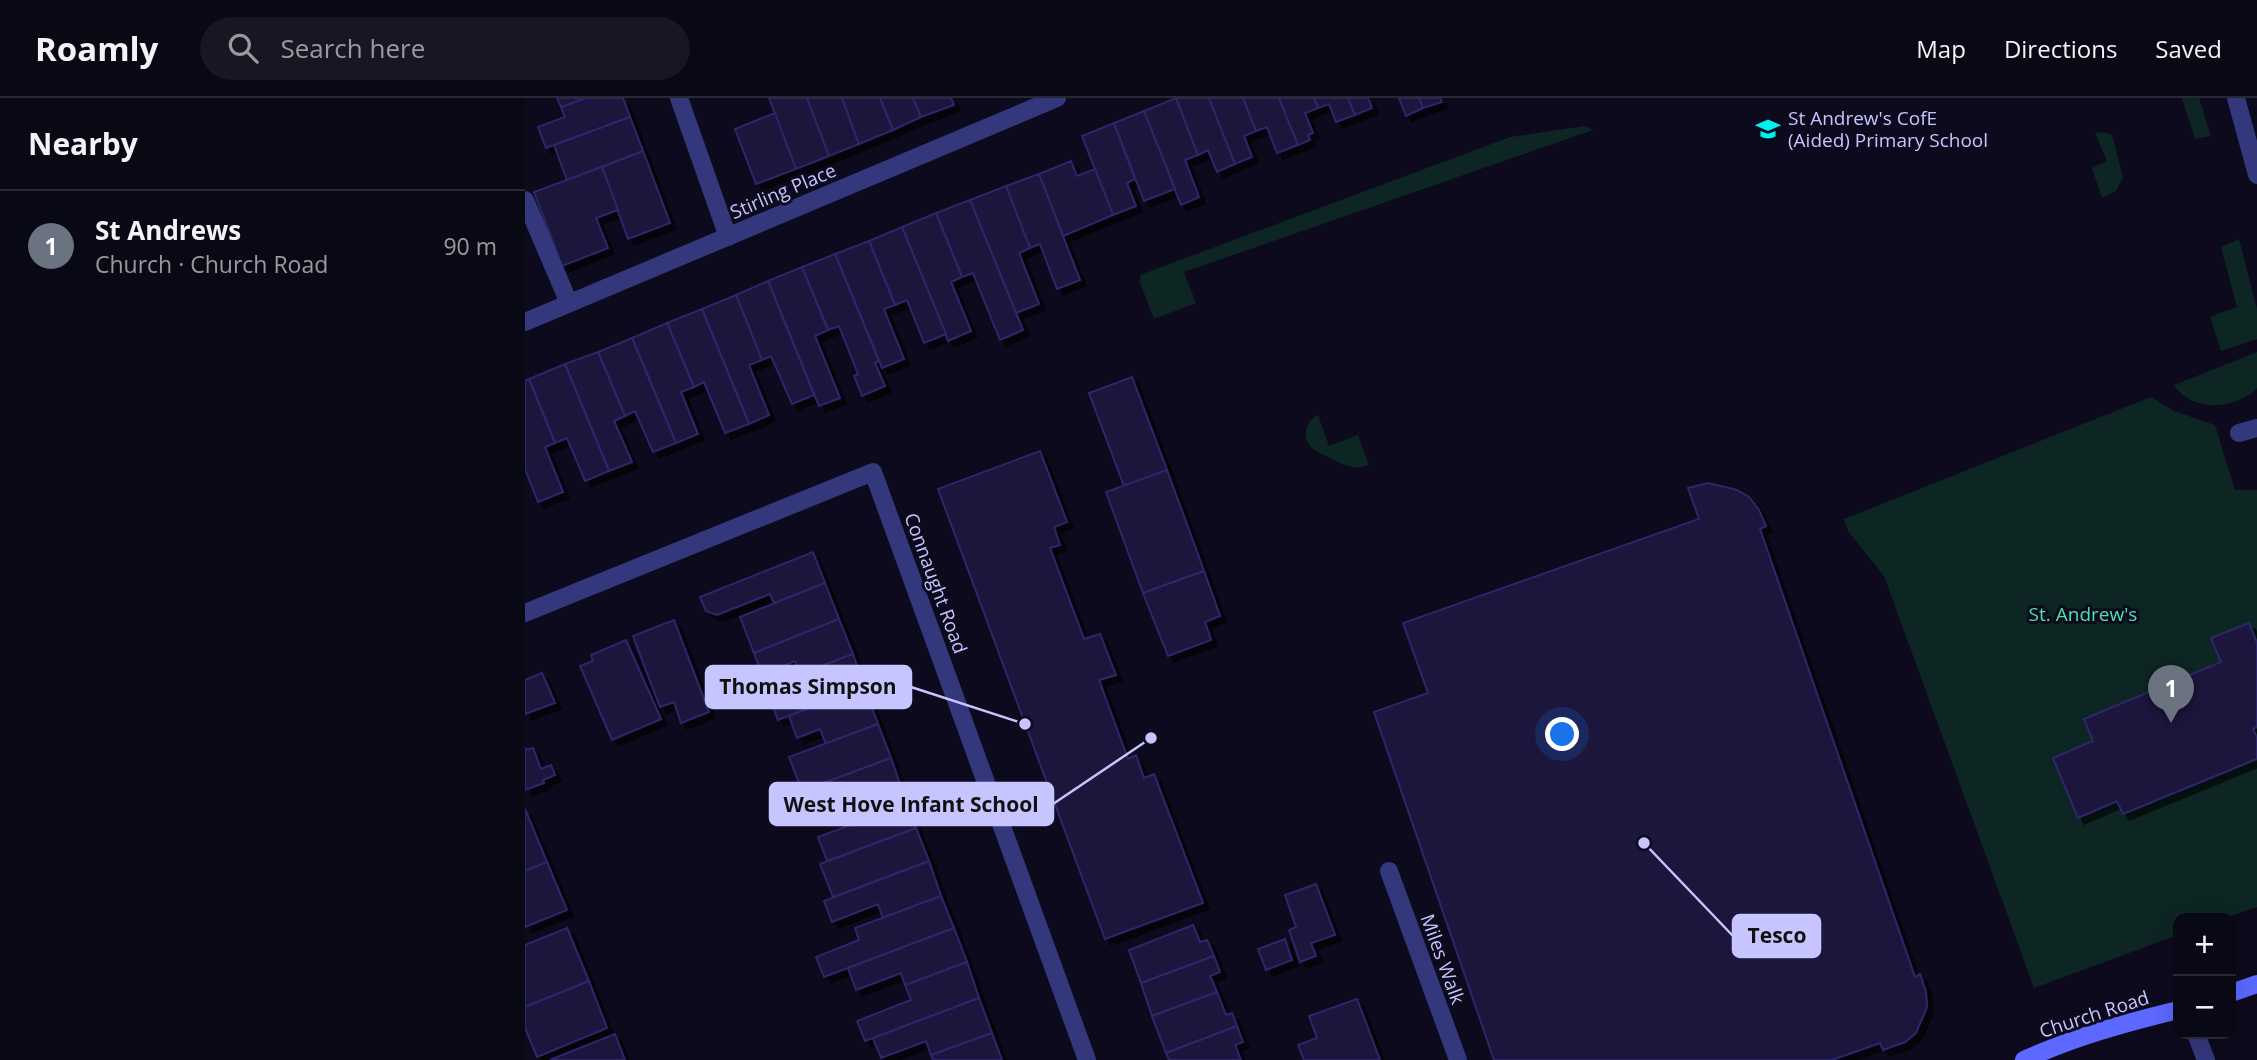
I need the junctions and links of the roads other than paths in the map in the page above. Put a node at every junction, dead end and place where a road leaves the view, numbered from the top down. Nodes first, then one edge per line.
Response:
1 (679, 98) edge
2 (1057, 98) edge
3 (2236, 98) edge
4 (2257, 175) edge
5 (525, 200) edge
6 (728, 237) junction
7 (569, 303) junction
8 (525, 322) edge
9 (2257, 428) edge
10 (2239, 433) dead end
11 (525, 613) edge
12 (1389, 872) dead end
13 (2257, 984) edge
14 (2236, 991) edge
15 (2173, 1011) edge
16 (2198, 1039) edge
17 (1087, 1060) edge
18 (1458, 1060) edge
19 (2024, 1060) edge
20 (2206, 1060) edge

1 - 6 street
2 - 6 street, Stirling Place
3 - 4 street
5 - 7 street
6 - 7 street, Stirling Place
7 - 8 street, Stirling Place
9 - 10 street
11 - 17 street, Connaught Road
12 - 18 street, Miles Walk
13 - 14 main road
15 - 19 main road, Church Road
16 - 20 street

